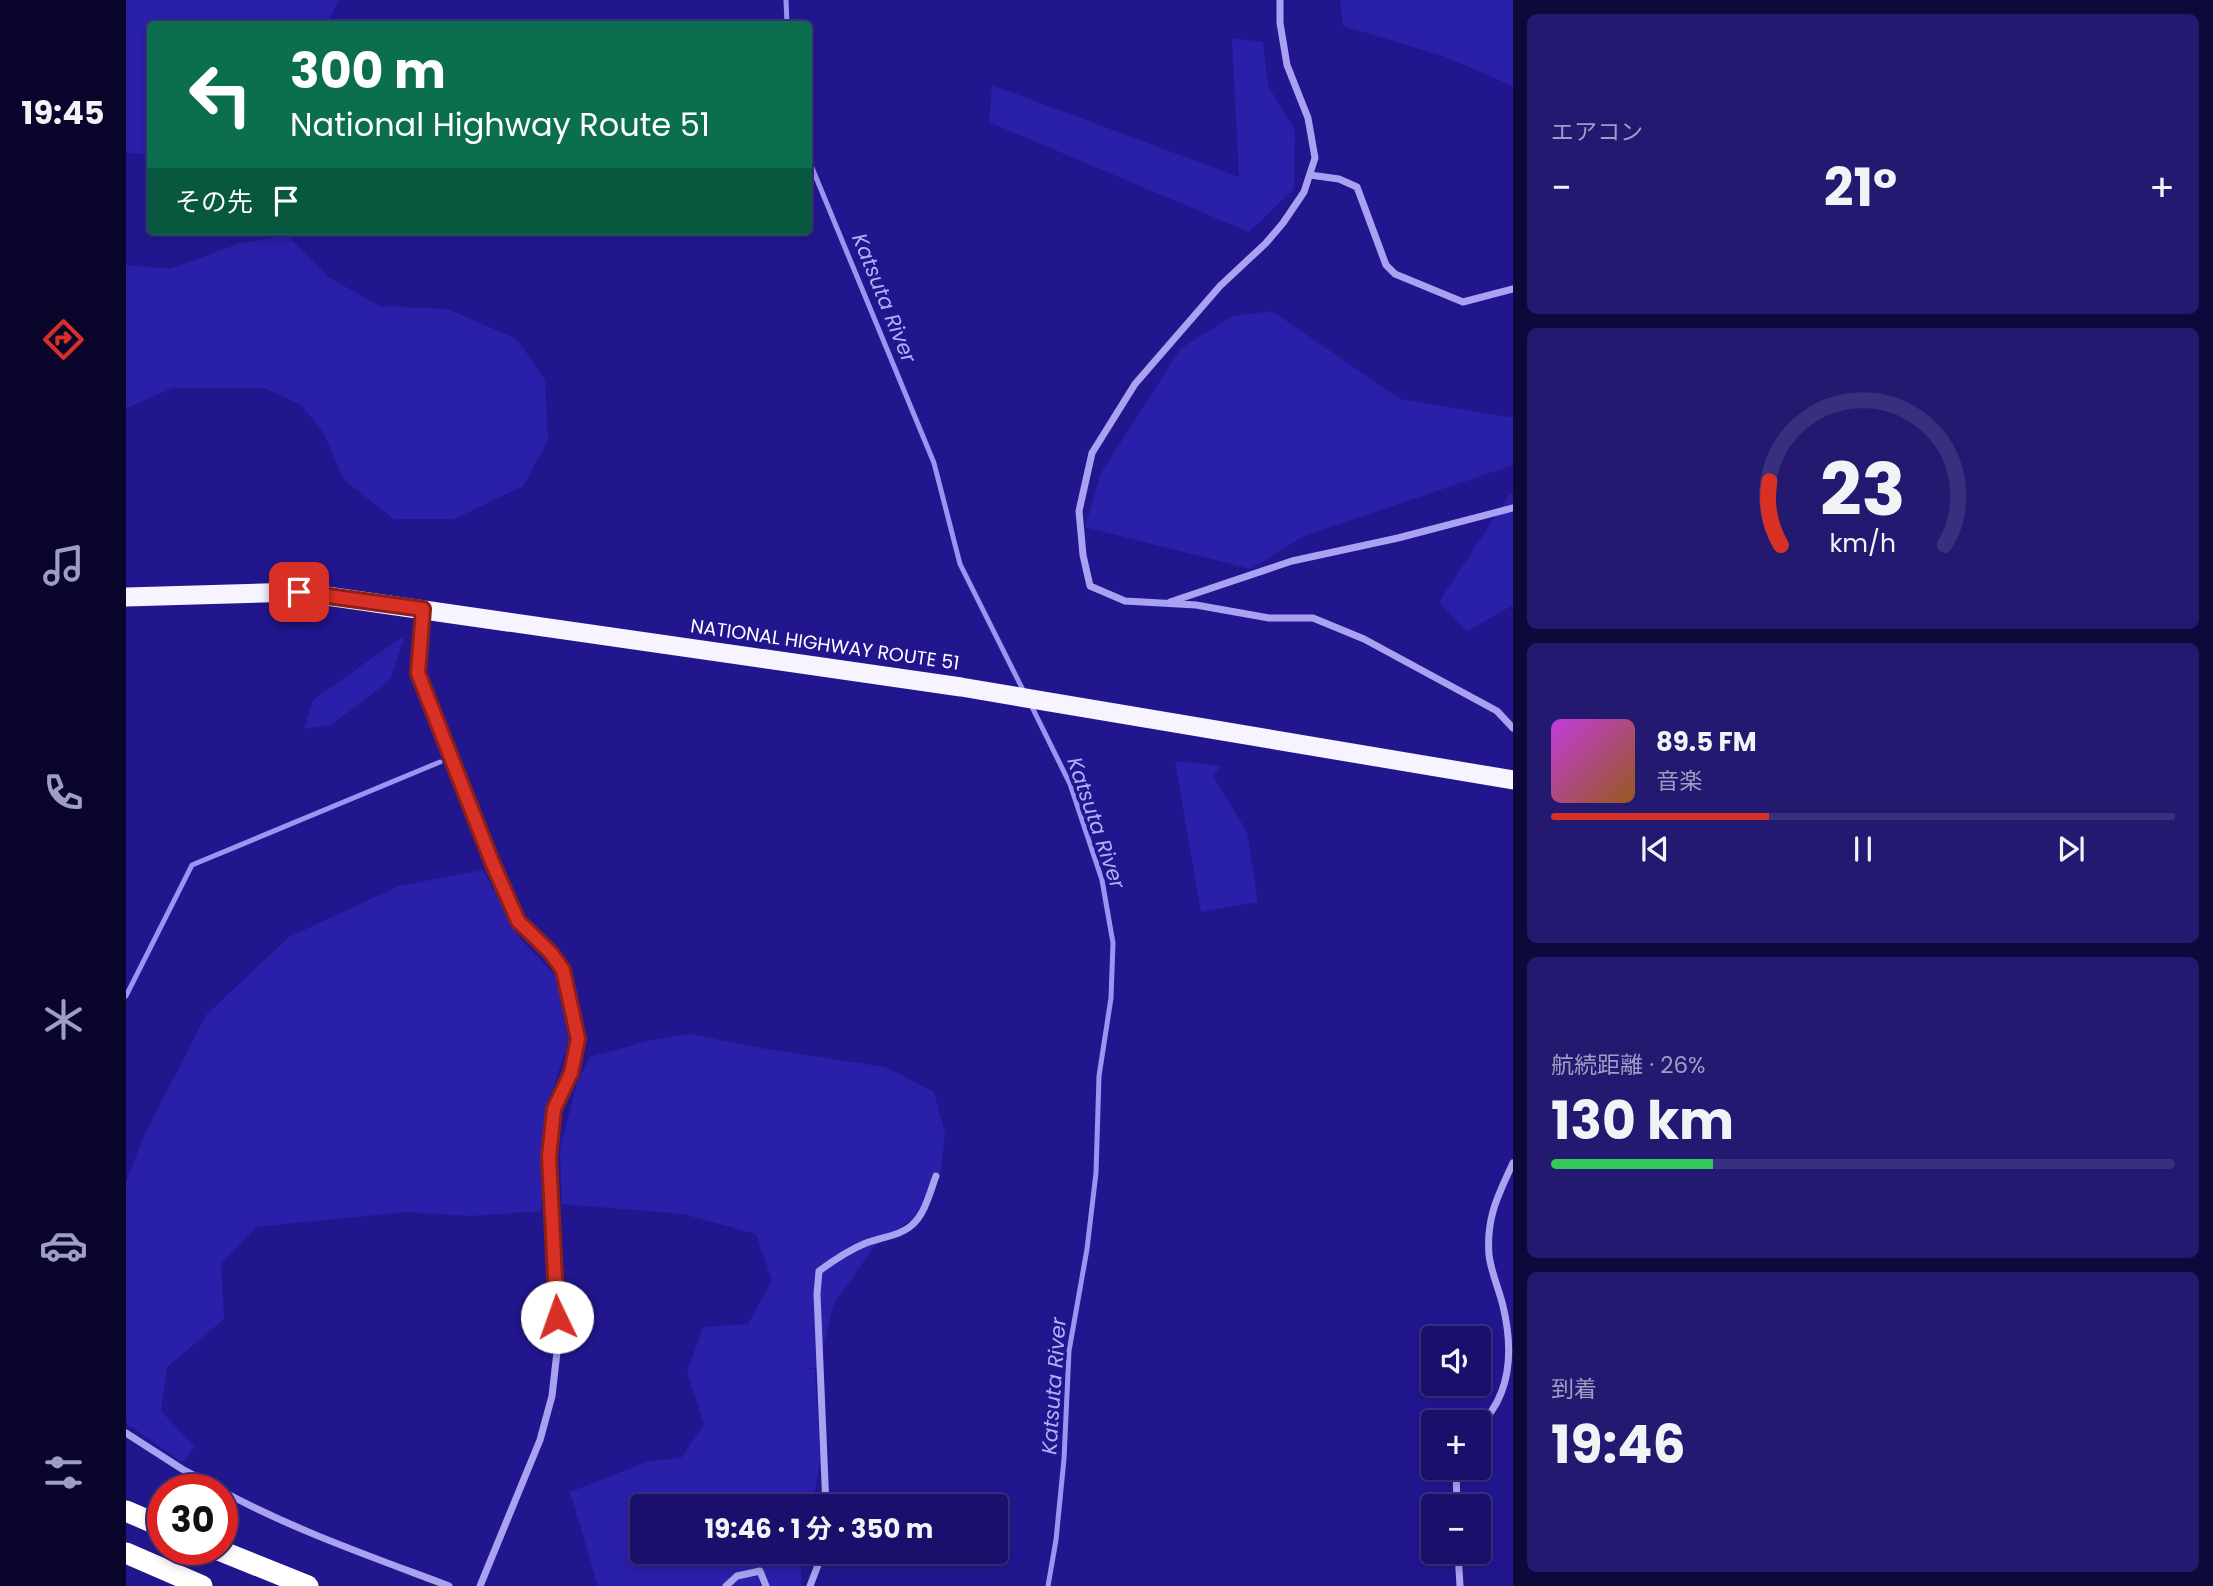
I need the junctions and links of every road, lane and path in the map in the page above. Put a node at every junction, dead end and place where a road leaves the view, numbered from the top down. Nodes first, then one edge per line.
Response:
1 (1280, 0) edge
2 (1310, 175) junction
3 (1513, 289) edge
4 (1513, 508) edge
5 (126, 597) edge
6 (1166, 604) junction
7 (423, 609) junction
8 (1513, 728) edge
9 (1513, 780) edge
10 (1513, 1163) edge
11 (936, 1176) dead end
12 (1491, 1410) edge
13 (126, 1433) edge
14 (191, 1474) edge
15 (825, 1494) edge
16 (238, 1499) edge
17 (126, 1511) edge
18 (147, 1520) edge
19 (126, 1553) edge
20 (238, 1558) edge
21 (818, 1564) edge
22 (1459, 1564) edge
23 (202, 1586) edge
24 (308, 1586) edge
25 (449, 1586) edge
26 (480, 1586) edge
27 (726, 1586) edge
28 (766, 1586) edge
29 (810, 1586) edge
30 (1460, 1586) edge

1 - 2 street
2 - 3 street
2 - 6 street
4 - 6 street
5 - 7 highway, NATIONAL HIGHWAY ROUTE 51
6 - 8 street
7 - 9 highway, NATIONAL HIGHWAY ROUTE 51
7 - 26 street
10 - 12 street
11 - 15 street
13 - 14 street
16 - 25 street
17 - 18 highway
19 - 23 highway
20 - 24 highway
21 - 29 street
22 - 30 street
27 - 28 street

